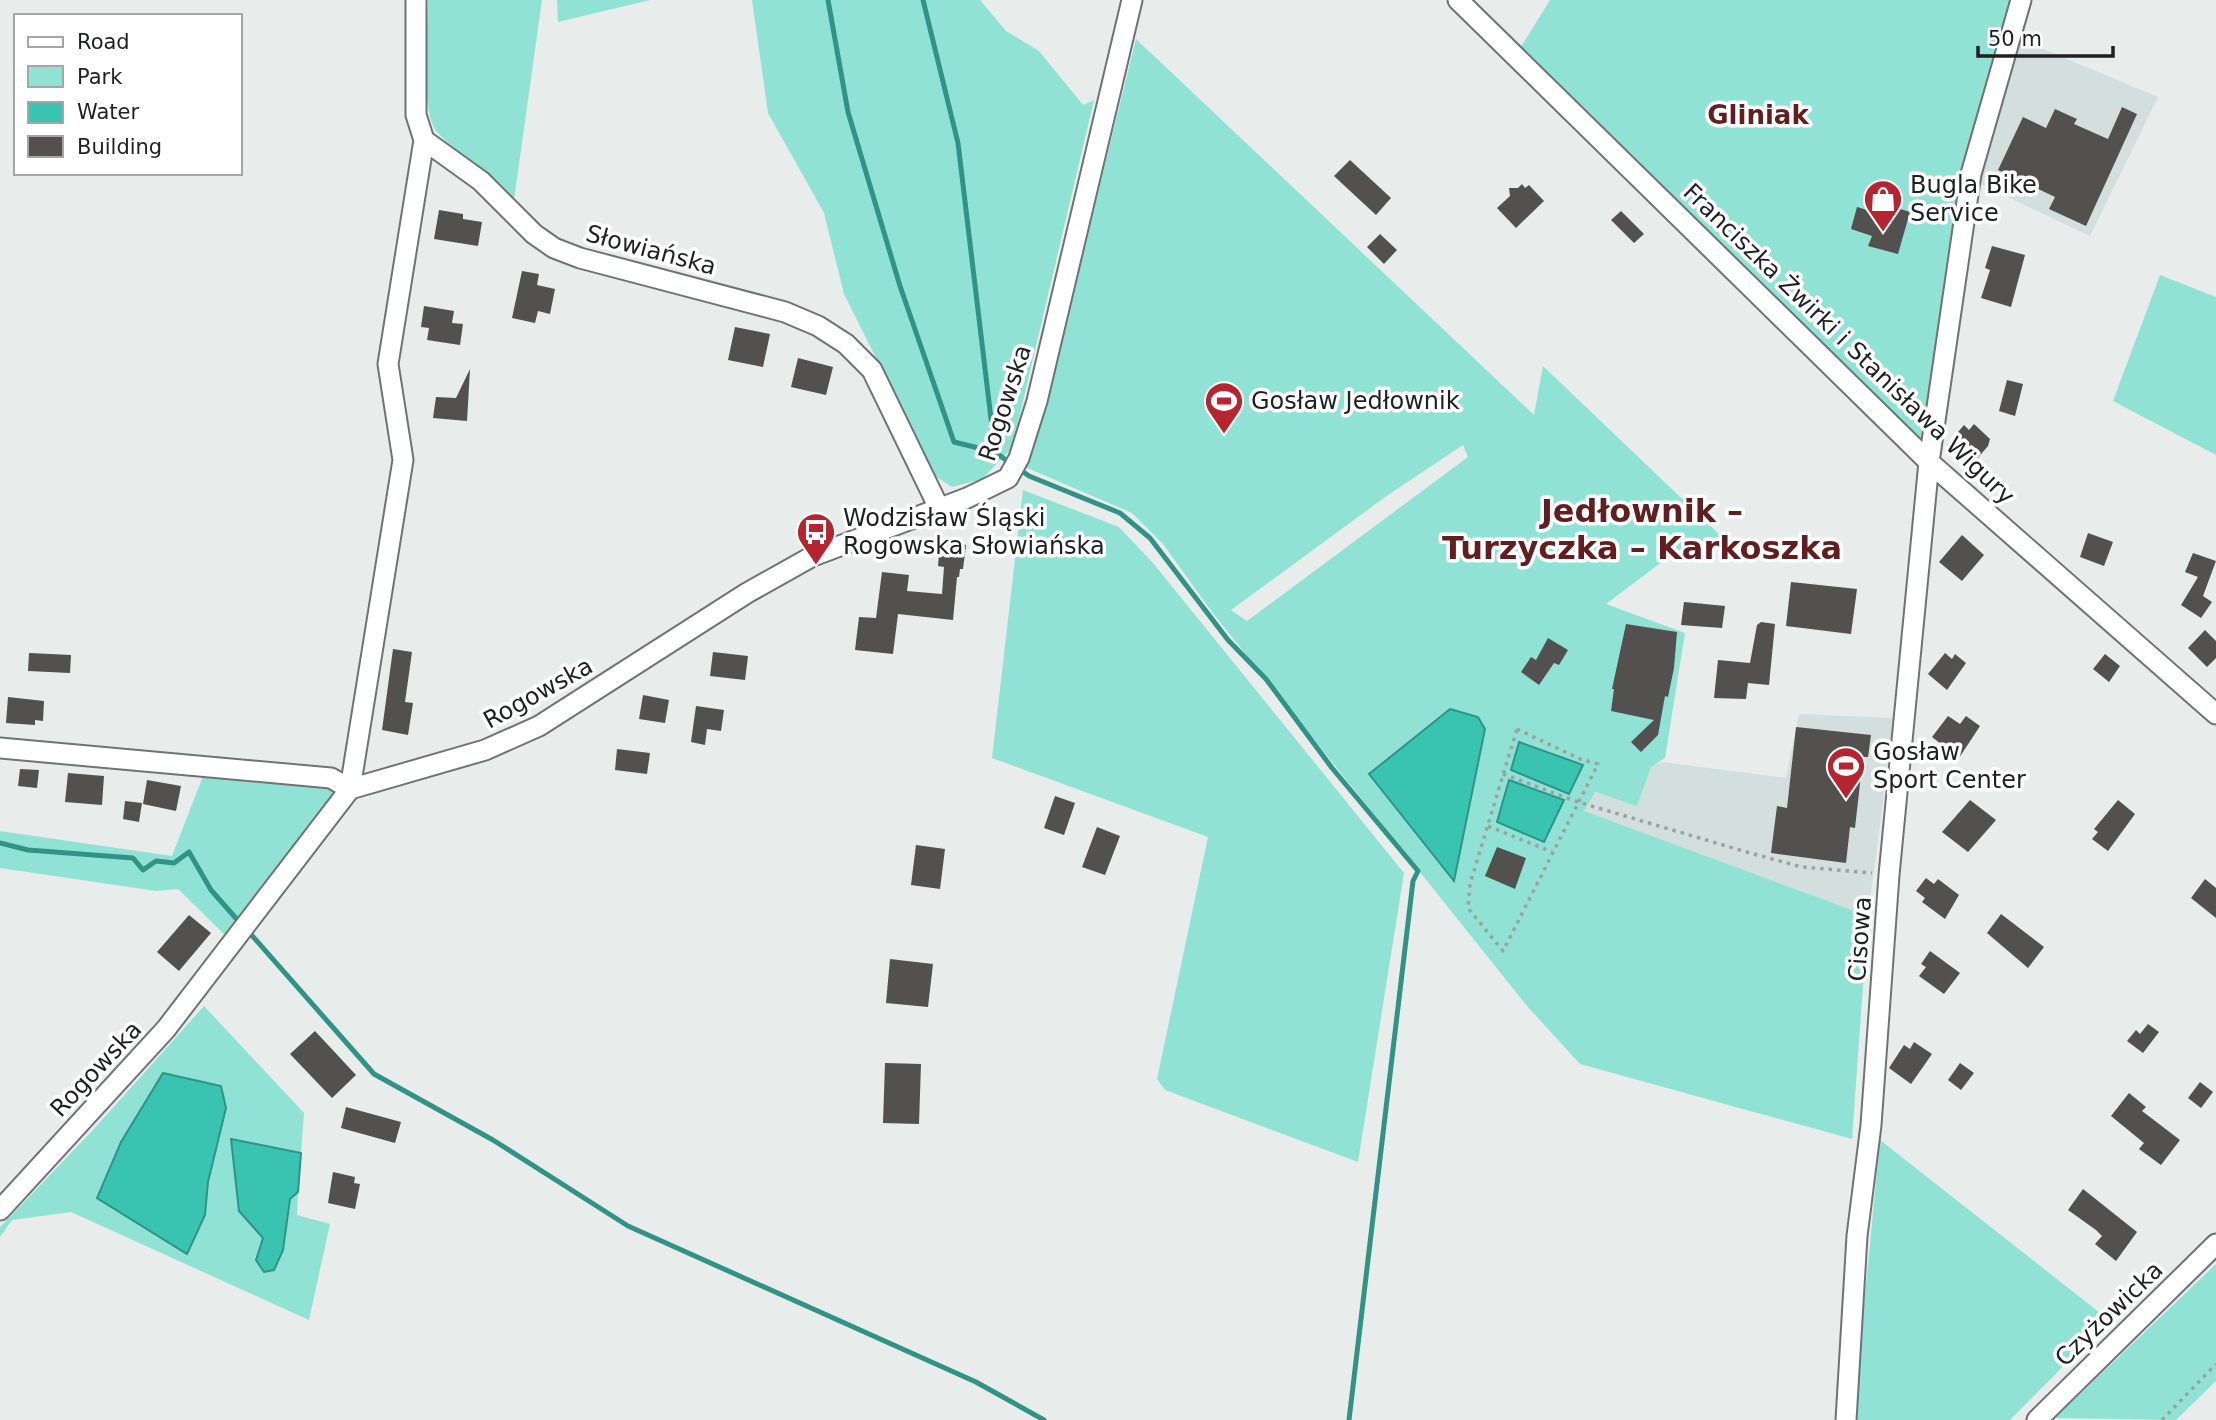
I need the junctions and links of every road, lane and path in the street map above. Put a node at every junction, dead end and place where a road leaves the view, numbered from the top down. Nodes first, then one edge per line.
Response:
1 (416, 0) edge
2 (1132, 0) edge
3 (1458, 0) edge
4 (2021, 0) edge
5 (424, 140) junction
6 (1930, 462) junction
7 (939, 508) junction
8 (2216, 713) edge
9 (0, 748) edge
10 (1503, 774) junction
11 (350, 789) junction
12 (1578, 802) junction
13 (1488, 826) junction
14 (1552, 852) junction
15 (1889, 875) junction
16 (0, 1210) edge
17 (2216, 1244) edge
18 (2216, 1364) edge
19 (1846, 1420) edge
20 (2037, 1420) edge
21 (2162, 1420) edge

1 - 5 street
2 - 7 street, Rogowska
3 - 6 street, Franciszka Żwirki i Stanisława Wigury
4 - 6 street, Cisowa
5 - 7 street, Słowiańska
5 - 11 street, Rogowska
6 - 8 street, Franciszka Żwirki i Stanisława Wigury
6 - 15 street, Cisowa
7 - 11 street, Rogowska
9 - 11 street
10 - 12 path
10 - 12 path
10 - 13 path
11 - 16 street, Rogowska
12 - 14 path
12 - 15 path
13 - 14 path
13 - 14 path
15 - 19 street, Cisowa
17 - 20 street, Czyżowicka
18 - 21 path

